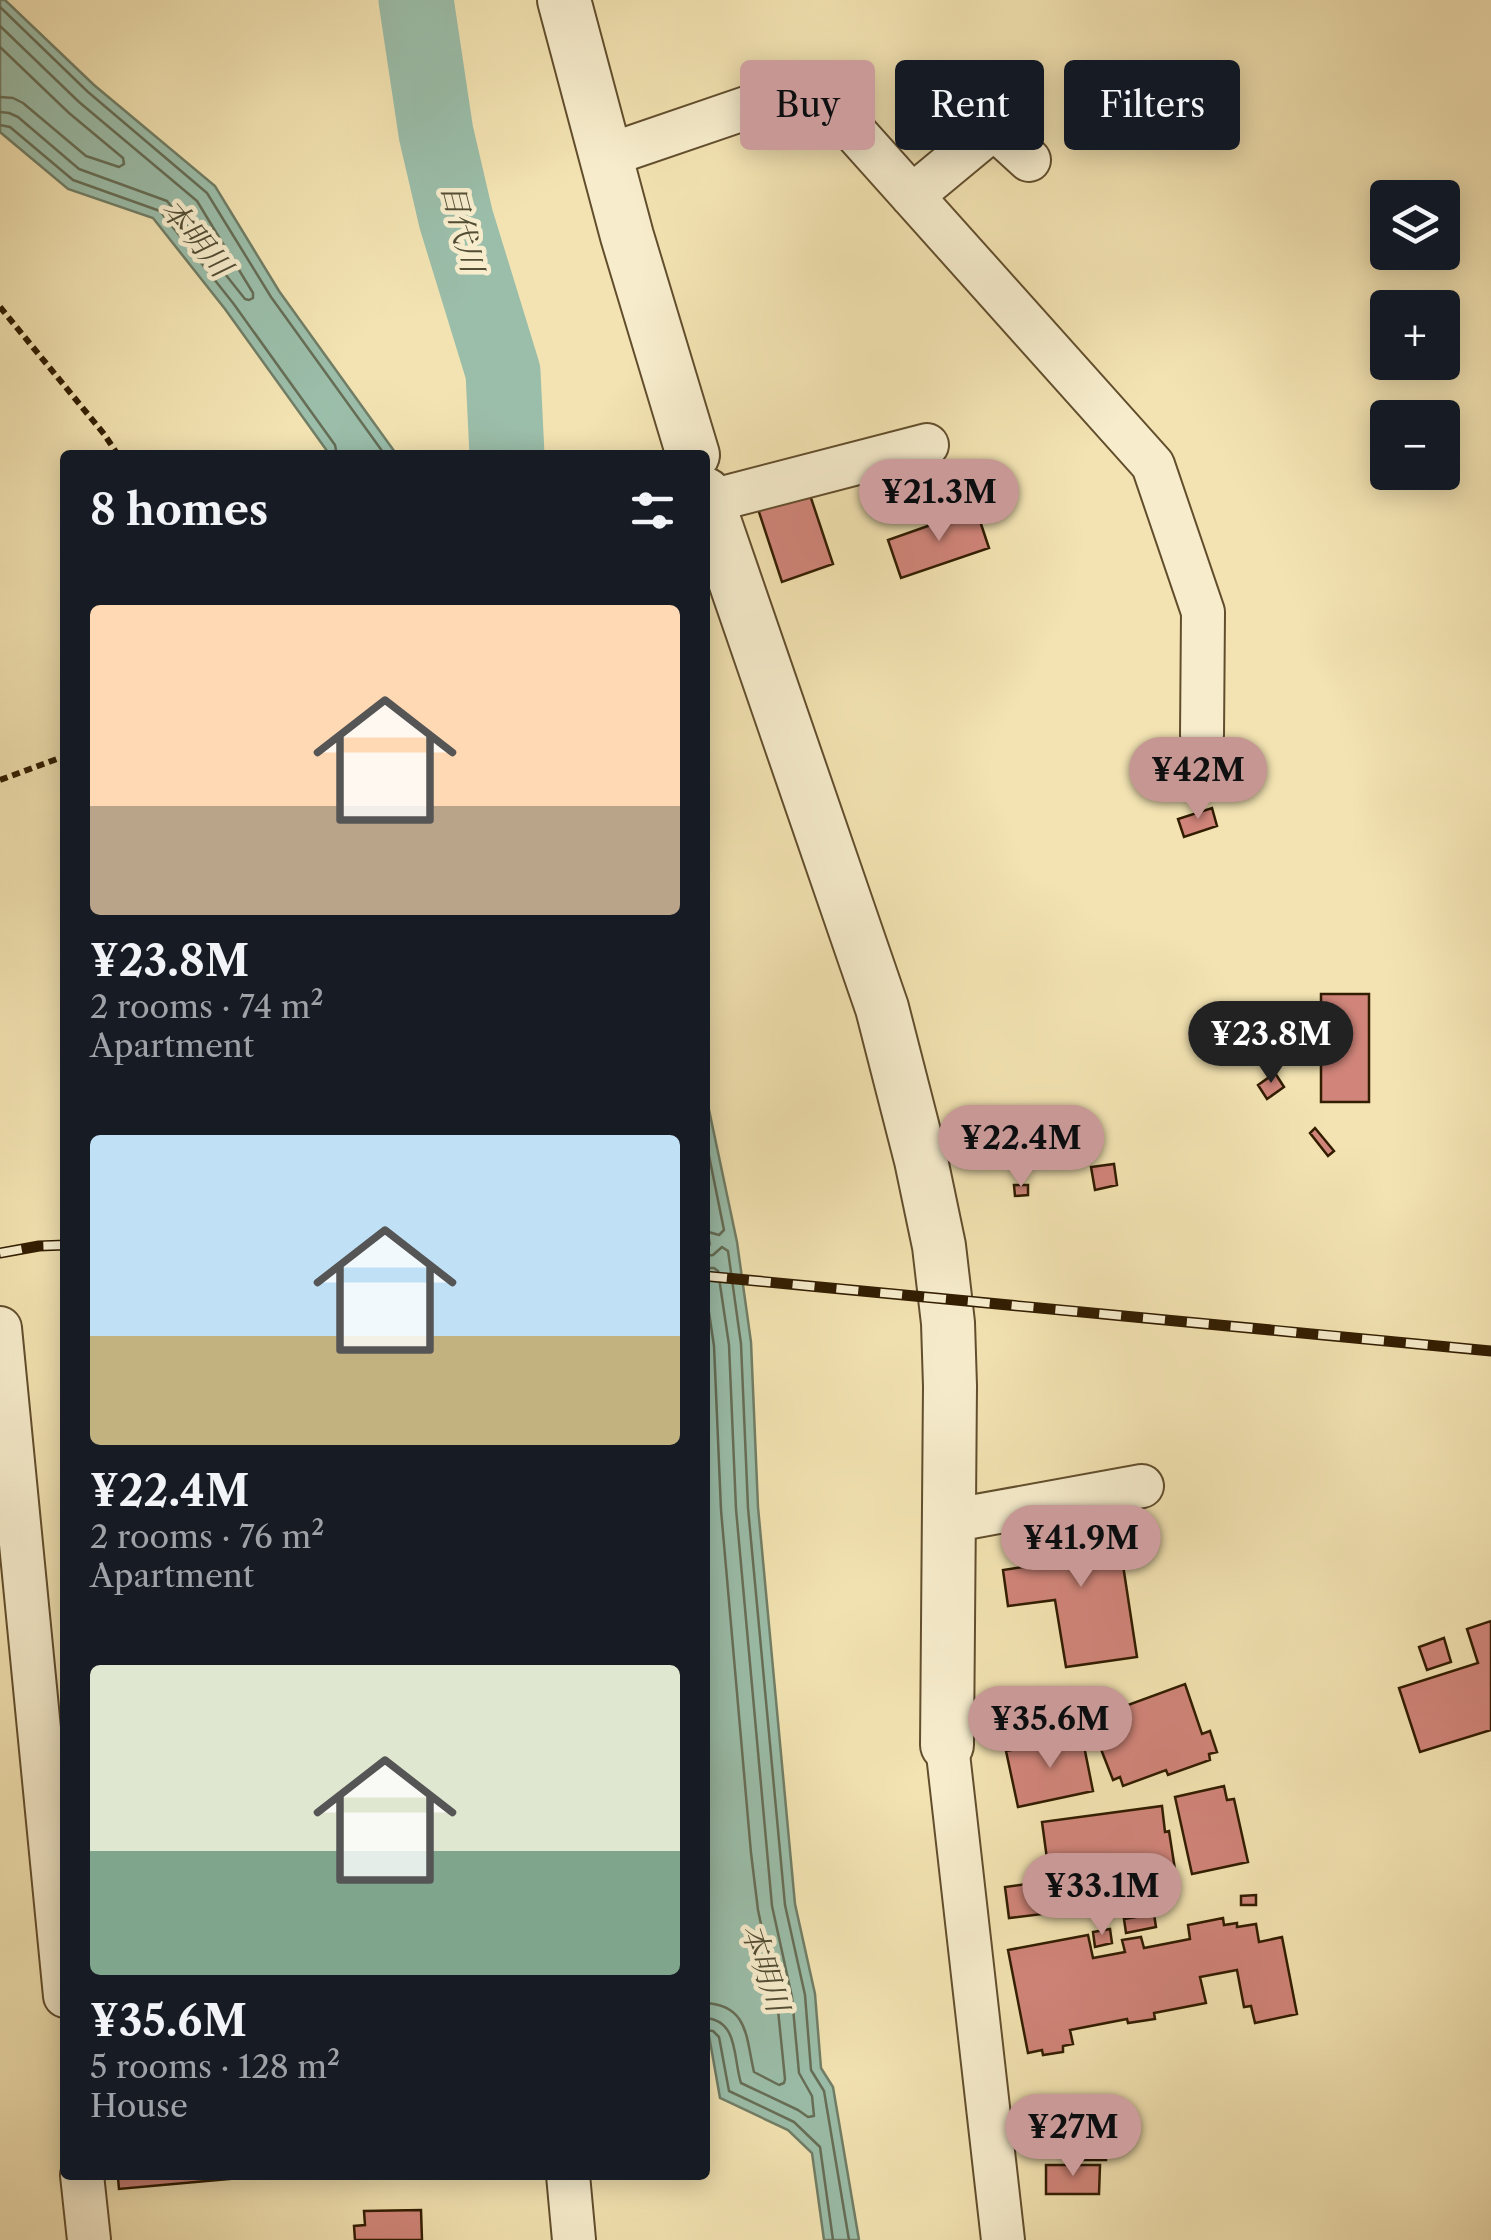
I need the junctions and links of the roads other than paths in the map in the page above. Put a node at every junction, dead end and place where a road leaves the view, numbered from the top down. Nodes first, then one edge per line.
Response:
1 (564, 0) edge
2 (967, 150) edge
3 (1017, 150) edge
4 (606, 156) junction
5 (1028, 160) dead end
6 (912, 196) junction
7 (926, 446) dead end
8 (692, 450) edge
9 (710, 483) edge
10 (710, 507) edge
11 (1202, 735) dead end
12 (0, 1328) edge
13 (1142, 1486) dead end
14 (949, 1521) junction
15 (947, 1746) joint
16 (60, 1945) edge
17 (83, 2180) edge
18 (568, 2180) edge
19 (89, 2240) edge
20 (574, 2240) edge
21 (1003, 2240) edge

1 - 4 street
2 - 6 street
3 - 5 street
4 - 6 street
4 - 8 street
6 - 11 street
7 - 9 street
10 - 14 street
12 - 16 street
13 - 14 street
14 - 15 street
15 - 21 street
17 - 19 street
18 - 20 street

